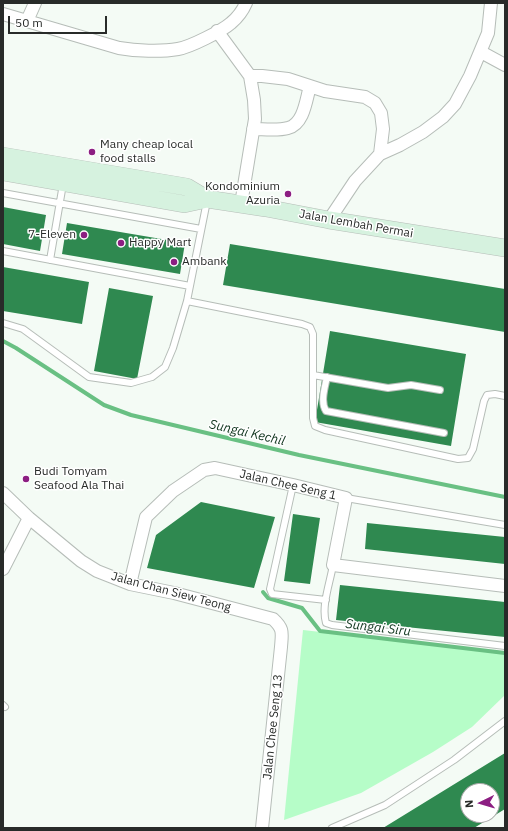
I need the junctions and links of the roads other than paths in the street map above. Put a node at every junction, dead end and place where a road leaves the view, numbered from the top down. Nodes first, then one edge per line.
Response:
1 (35, 3) edge
2 (246, 3) edge
3 (491, 3) edge
4 (3, 14) edge
5 (28, 21) junction
6 (217, 32) junction
7 (481, 52) junction
8 (505, 65) edge
9 (250, 76) junction
10 (310, 86) junction
11 (253, 129) junction
12 (380, 154) junction
13 (3, 156) edge
14 (3, 172) edge
15 (63, 183) junction
16 (3, 193) edge
17 (207, 199) junction
18 (59, 204) junction
19 (241, 204) junction
20 (329, 220) junction
21 (201, 229) junction
22 (505, 248) edge
23 (3, 250) edge
24 (50, 260) junction
25 (190, 286) junction
26 (187, 301) junction
27 (3, 323) edge
28 (313, 375) junction
29 (327, 377) junction
30 (440, 390) dead end
31 (505, 396) edge
32 (444, 433) dead end
33 (293, 485) junction
34 (3, 493) edge
35 (346, 498) junction
36 (29, 518) junction
37 (505, 525) edge
38 (334, 565) junction
39 (3, 569) edge
40 (130, 584) junction
41 (505, 586) edge
42 (326, 600) junction
43 (280, 626) joint
44 (505, 646) edge
45 (505, 721) edge
46 (262, 828) edge
47 (332, 828) edge

1 - 5 street
2 - 6 street
3 - 7 street
4 - 5 street
5 - 6 street
6 - 9 street
7 - 8 street
7 - 12 street
9 - 10 street
9 - 11 street
10 - 11 street
10 - 12 street
11 - 19 street
12 - 20 street
13 - 17 main road, Jalan Lembah Permai
14 - 15 main road, Jalan Lembah Permai
15 - 17 main road, Jalan Lembah Permai
15 - 18 lane
16 - 18 lane
17 - 19 main road, Jalan Lembah Permai
17 - 21 lane
18 - 21 lane
18 - 24 lane
19 - 20 main road, Jalan Lembah Permai
20 - 22 main road, Jalan Lembah Permai
21 - 25 lane
23 - 24 lane
24 - 25 lane
25 - 26 lane
26 - 27 lane
26 - 28 lane
28 - 29 lane
28 - 31 lane
29 - 30 lane
29 - 32 lane
33 - 35 street, Jalan Chee Seng 1
33 - 40 street, Jalan Chee Seng 1
33 - 42 lane
34 - 36 street, Jalan Chan Siew Teong
35 - 37 lane
35 - 38 street, Jalan Chee Seng 1
36 - 39 street
36 - 40 street, Jalan Chan Siew Teong
38 - 41 street
38 - 42 lane
40 - 43 street, Jalan Chan Siew Teong
42 - 44 lane
43 - 46 street, Jalan Chee Seng 13
45 - 47 lane

